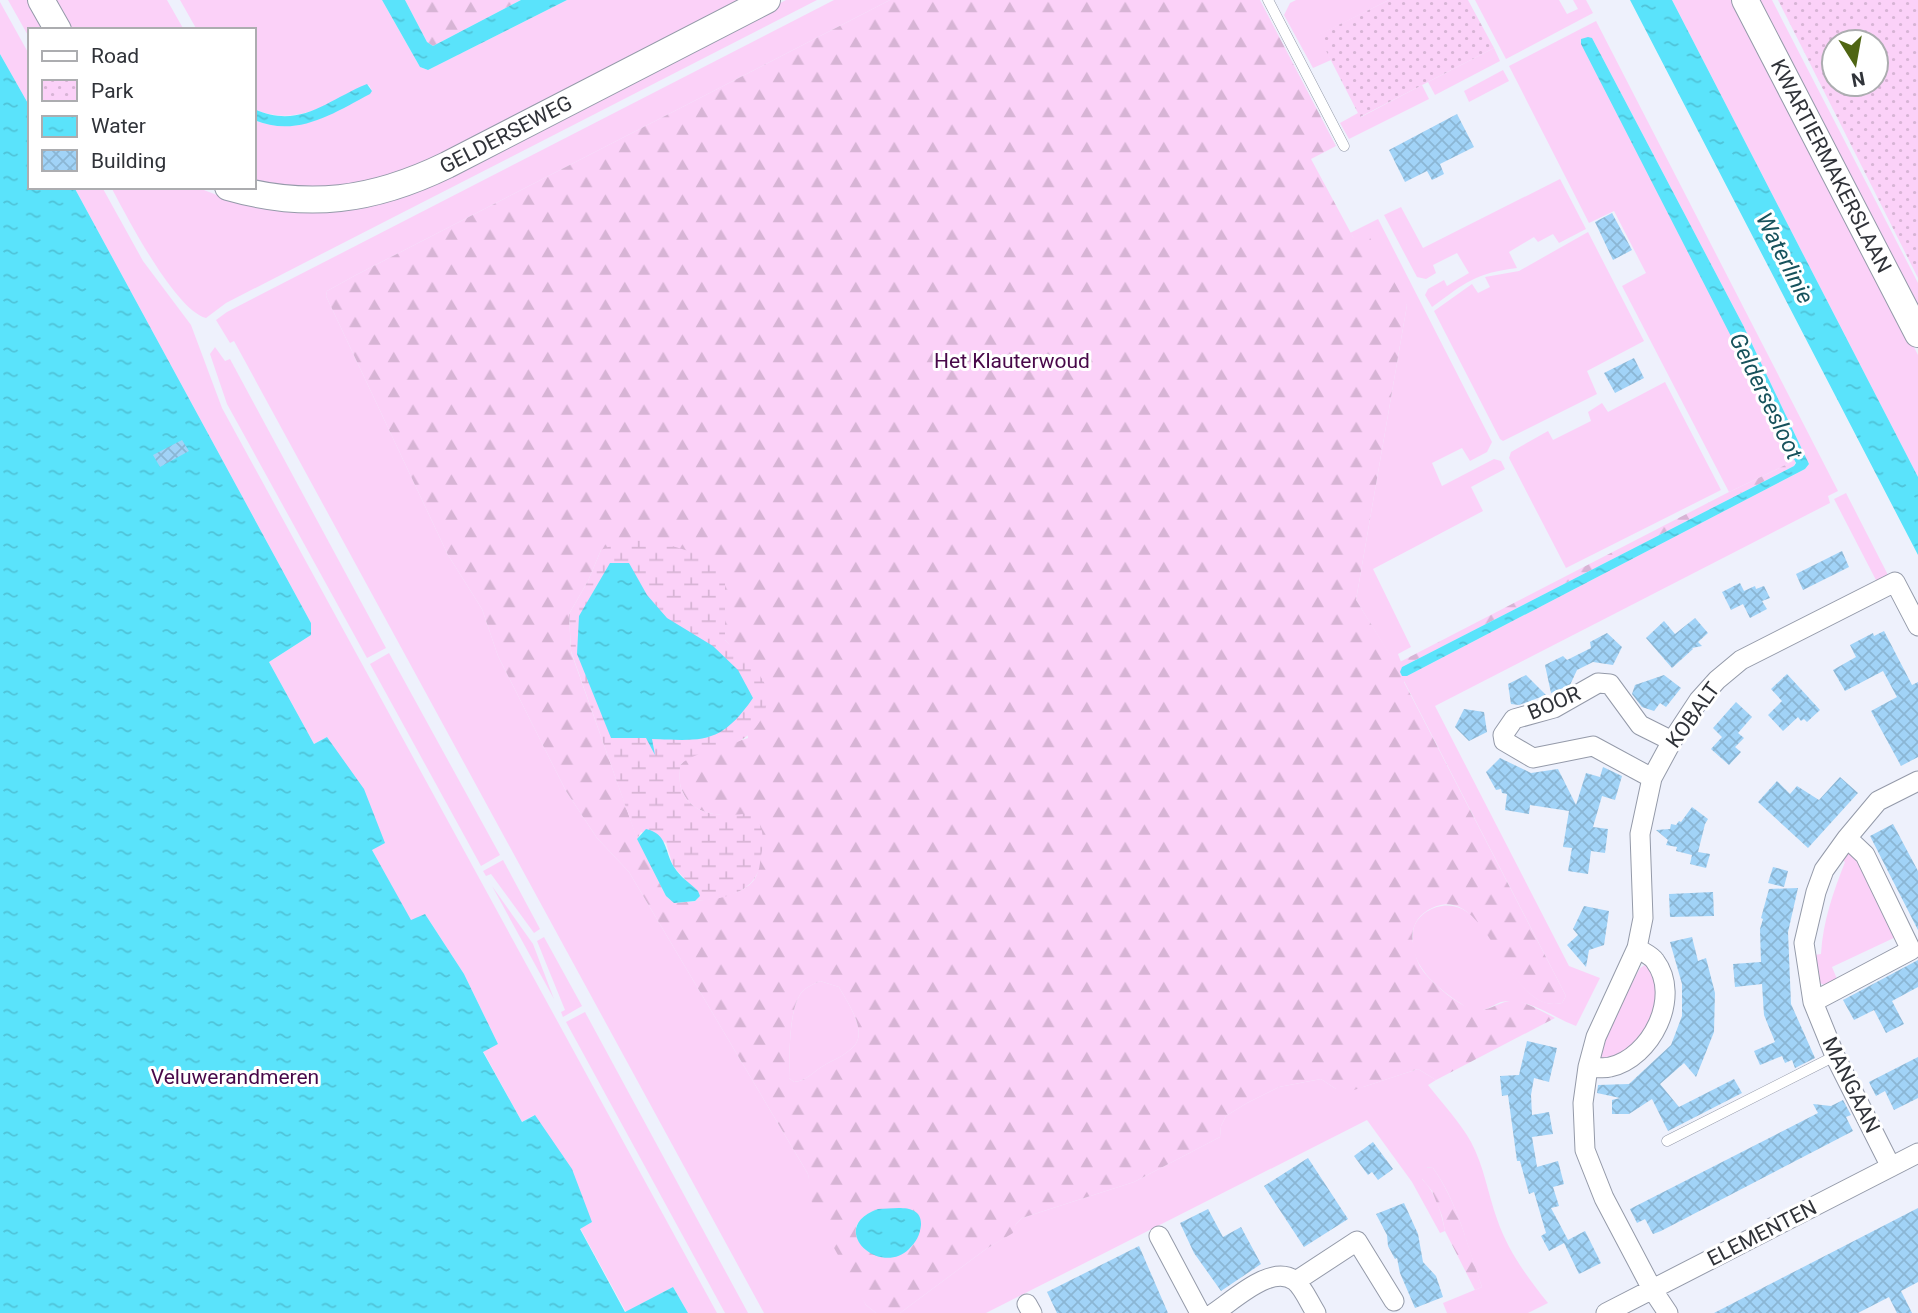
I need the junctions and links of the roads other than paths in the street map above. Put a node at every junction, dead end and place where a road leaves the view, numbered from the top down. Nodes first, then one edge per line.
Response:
1 (41, 0) edge
2 (767, 0) edge
3 (1268, 0) edge
4 (1745, 0) edge
5 (57, 28) edge
6 (1344, 146) dead end
7 (238, 189) edge
8 (1918, 334) edge
9 (1918, 626) edge
10 (1672, 741) junction
11 (1653, 778) junction
12 (1918, 780) edge
13 (1847, 838) junction
14 (1637, 948) junction
15 (1915, 956) edge
16 (1812, 1002) junction
17 (1835, 1056) junction
18 (1588, 1067) junction
19 (1667, 1141) dead end
20 (1918, 1153) edge
21 (1891, 1167) junction
22 (1159, 1236) dead end
23 (1296, 1281) junction
24 (1652, 1289) junction
25 (1394, 1301) dead end
26 (1200, 1313) edge
27 (1214, 1313) edge
28 (1315, 1313) edge
29 (1606, 1313) edge
30 (1668, 1313) edge

1 - 5 street
2 - 7 street, GELDERSEWEG
3 - 6 lane
4 - 8 street, KWARTIERMAKERSLAAN
9 - 10 street, KOBALT
10 - 11 street, KOBALT
10 - 11 street, BOOR
11 - 14 street, KOBALT
12 - 13 street, MANGAAN
13 - 15 street
13 - 16 street, MANGAAN
14 - 18 street, KOBALT
14 - 18 street
15 - 16 street
16 - 17 street, MANGAAN
17 - 19 lane
17 - 21 street, MANGAAN
18 - 24 street, KOBALT
20 - 21 street, ELEMENTEN
21 - 24 street, ELEMENTEN
22 - 26 street
23 - 25 street
23 - 27 street
23 - 28 street
24 - 29 street, ELEMENTEN
24 - 30 street, KOBALT

